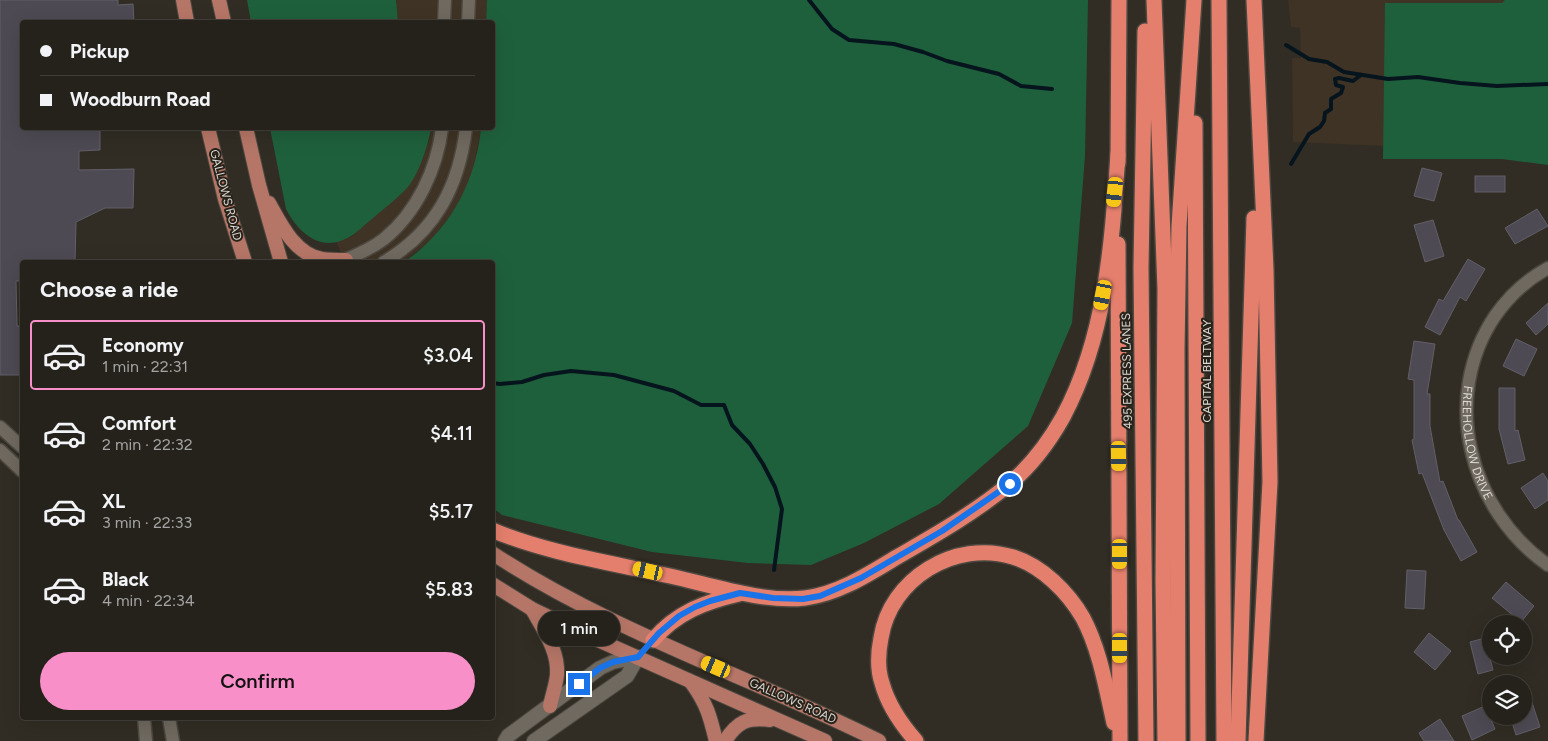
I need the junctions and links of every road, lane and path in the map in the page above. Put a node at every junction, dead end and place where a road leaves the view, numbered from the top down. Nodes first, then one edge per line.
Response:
1 (183, 0) edge
2 (219, 0) edge
3 (445, 0) edge
4 (468, 0) edge
5 (1119, 0) edge
6 (1146, 0) edge
7 (1154, 0) edge
8 (1194, 0) edge
9 (1220, 0) edge
10 (1254, 0) edge
11 (187, 20) edge
12 (224, 20) edge
13 (444, 20) edge
14 (468, 20) edge
15 (1258, 97) junction
16 (208, 130) edge
17 (246, 130) edge
18 (442, 130) edge
19 (466, 130) edge
20 (1118, 154) junction
21 (259, 185) junction
22 (244, 260) edge
23 (280, 260) edge
24 (333, 260) edge
25 (345, 260) edge
26 (387, 260) edge
27 (1548, 268) edge
28 (0, 427) edge
29 (20, 445) edge
30 (0, 450) edge
31 (20, 468) edge
32 (495, 531) edge
33 (495, 556) edge
34 (1548, 565) edge
35 (495, 586) edge
36 (740, 593) junction
37 (532, 608) junction
38 (654, 640) junction
39 (638, 657) junction
40 (691, 682) junction
41 (550, 706) junction
42 (536, 717) junction
43 (144, 720) edge
44 (169, 720) edge
45 (783, 722) junction
46 (552, 736) edge
47 (146, 741) edge
48 (172, 741) edge
49 (504, 741) edge
50 (534, 741) edge
51 (716, 741) edge
52 (725, 741) edge
53 (825, 741) edge
54 (879, 741) edge
55 (916, 741) edge
56 (1119, 741) edge
57 (1146, 741) edge
58 (1165, 741) edge
59 (1178, 741) edge
60 (1198, 741) edge
61 (1224, 741) edge
62 (1238, 741) edge
63 (1256, 741) edge

1 - 11 main road
2 - 12 main road
3 - 13 street
4 - 14 street
5 - 20 highway
6 - 57 highway, 495 EXPRESS LANES
7 - 58 highway
8 - 59 highway
8 - 60 highway
9 - 61 highway, CAPITAL BELTWAY
10 - 15 highway
15 - 62 highway
15 - 63 highway
16 - 22 main road, GALLOWS ROAD
17 - 21 main road
18 - 25 street
19 - 26 street
20 - 36 highway
20 - 56 highway
21 - 23 main road
21 - 24 main road
27 - 34 street, FREEHOLLOW DRIVE
28 - 29 street
30 - 31 street
32 - 36 highway
33 - 38 main road, GALLOWS ROAD
35 - 37 main road, GALLOWS ROAD
36 - 38 highway
37 - 39 main road, GALLOWS ROAD
37 - 41 main road
38 - 39 main road
38 - 54 main road, GALLOWS ROAD
39 - 40 main road, GALLOWS ROAD
39 - 41 street
39 - 46 street
40 - 45 main road, GALLOWS ROAD
40 - 51 main road
41 - 42 street
42 - 46 street
42 - 49 street
43 - 47 street
44 - 48 street
45 - 52 main road
45 - 53 main road, GALLOWS ROAD
46 - 50 street
55 - 56 highway

